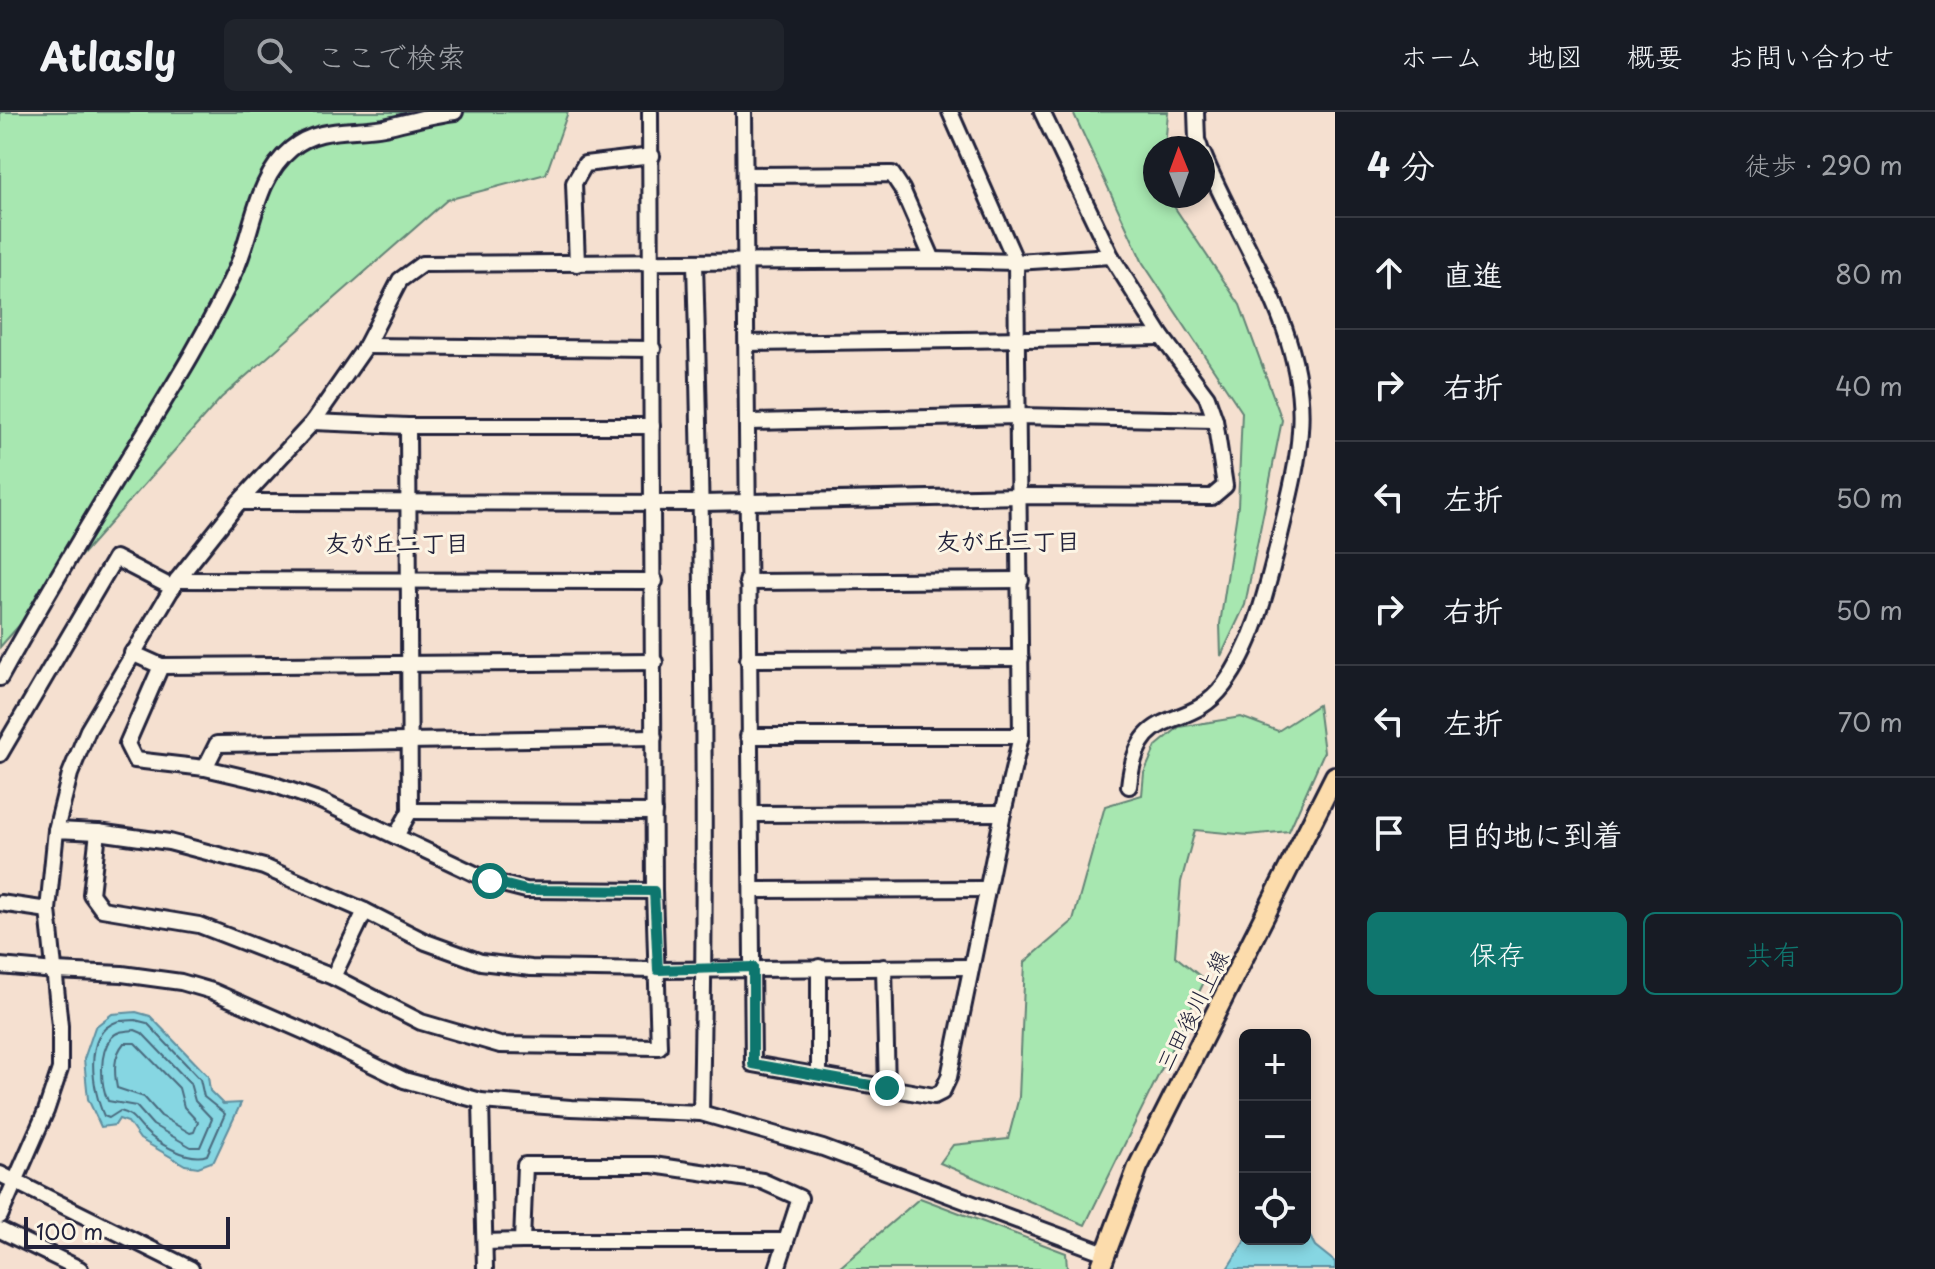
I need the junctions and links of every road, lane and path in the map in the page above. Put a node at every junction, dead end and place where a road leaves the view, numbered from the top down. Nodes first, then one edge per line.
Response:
1 (455, 112) edge
2 (650, 112) edge
3 (744, 112) edge
4 (950, 112) edge
5 (1042, 112) edge
6 (1196, 112) edge
7 (1197, 136) edge
8 (652, 156) junction
9 (745, 175) junction
10 (1215, 179) edge
11 (1111, 256) junction
12 (933, 260) junction
13 (745, 261) junction
14 (1016, 262) junction
15 (653, 263) junction
16 (695, 263) junction
17 (577, 264) junction
18 (1162, 337) junction
19 (1017, 338) junction
20 (747, 343) junction
21 (366, 346) junction
22 (653, 349) junction
23 (1018, 416) junction
24 (1215, 420) junction
25 (313, 422) junction
26 (748, 422) junction
27 (408, 426) junction
28 (652, 426) junction
29 (1020, 496) junction
30 (749, 501) junction
31 (239, 502) junction
32 (653, 502) junction
33 (408, 503) junction
34 (702, 503) junction
35 (1021, 580) junction
36 (409, 581) junction
37 (655, 581) junction
38 (747, 582) junction
39 (175, 584) junction
40 (132, 653) junction
41 (1021, 658) junction
42 (748, 659) junction
43 (655, 662) junction
44 (411, 664) junction
45 (161, 666) junction
46 (0, 678) edge
47 (748, 736) junction
48 (1021, 736) junction
49 (654, 737) junction
50 (410, 739) junction
51 (0, 754) edge
52 (205, 768) junction
53 (1335, 776) edge
54 (1129, 786) dead end
55 (410, 811) junction
56 (654, 812) junction
57 (1003, 813) junction
58 (751, 814) junction
59 (56, 830) junction
60 (98, 832) junction
61 (396, 836) junction
62 (987, 889) junction
63 (752, 890) junction
64 (654, 891) junction
65 (0, 903) edge
66 (48, 910) junction
67 (365, 911) junction
68 (0, 966) edge
69 (753, 967) junction
70 (819, 967) junction
71 (884, 967) junction
72 (970, 967) junction
73 (704, 968) junction
74 (658, 970) junction
75 (55, 971) junction
76 (333, 977) junction
77 (819, 1075) junction
78 (887, 1088) junction
79 (481, 1101) junction
80 (701, 1113) junction
81 (0, 1174) edge
82 (14, 1180) junction
83 (0, 1216) edge
84 (0, 1230) edge
85 (522, 1241) junction
86 (786, 1241) junction
87 (485, 1242) junction
88 (1102, 1261) edge
89 (80, 1269) edge
90 (191, 1269) edge
91 (485, 1269) edge
92 (777, 1269) edge

1 - 46 street
2 - 8 street
3 - 9 street
4 - 14 street
5 - 11 street
6 - 7 street
8 - 15 street
8 - 17 street
9 - 12 street
9 - 13 street
10 - 54 street
11 - 14 street
11 - 18 street
12 - 13 street
12 - 14 street
13 - 16 street
13 - 20 street
14 - 19 street
15 - 16 street
15 - 17 street
15 - 22 street
16 - 34 street
17 - 21 street
18 - 19 street
18 - 24 street
19 - 20 street
19 - 23 street
20 - 26 street
21 - 22 street
21 - 25 street
22 - 28 street
23 - 24 street
23 - 26 street
23 - 29 street
24 - 29 street
25 - 27 street
25 - 31 street
26 - 30 street
27 - 28 street
27 - 33 street
28 - 32 street
29 - 30 street
29 - 35 street
30 - 34 street
30 - 38 street
31 - 33 street
31 - 39 street
32 - 33 street
32 - 34 street
32 - 37 street
33 - 36 street
34 - 73 street
35 - 38 street
35 - 41 street
36 - 37 street
36 - 39 street
36 - 44 street
37 - 43 street
38 - 42 street
39 - 40 street
39 - 51 street
40 - 45 street
40 - 59 street
41 - 42 street
41 - 48 street
42 - 47 street
43 - 44 street
43 - 49 street
44 - 45 street
44 - 50 street
45 - 52 street
47 - 48 street
47 - 58 street
48 - 57 street
49 - 50 street
49 - 56 street
50 - 52 street
50 - 55 street
52 - 61 street
53 - 88 main road, 三田後川上線
55 - 56 street
55 - 61 street
56 - 64 street
57 - 58 street
57 - 62 street
58 - 63 street
59 - 60 street
59 - 66 street
60 - 67 street
60 - 76 street
61 - 64 street
62 - 63 street
62 - 72 street
63 - 69 street
64 - 74 street
65 - 66 street
66 - 75 street
67 - 74 street
67 - 76 street
68 - 75 street
69 - 70 street
69 - 73 street
69 - 77 street
70 - 71 street
70 - 77 street
71 - 72 street
71 - 78 street
72 - 78 street
73 - 74 street
73 - 80 street
74 - 76 street
75 - 79 street
75 - 82 street
77 - 78 street
79 - 80 street
79 - 87 street
80 - 88 street
81 - 82 street
82 - 83 street
82 - 90 street
84 - 89 street
85 - 86 street
85 - 86 street
85 - 87 street
86 - 92 street
87 - 91 street

